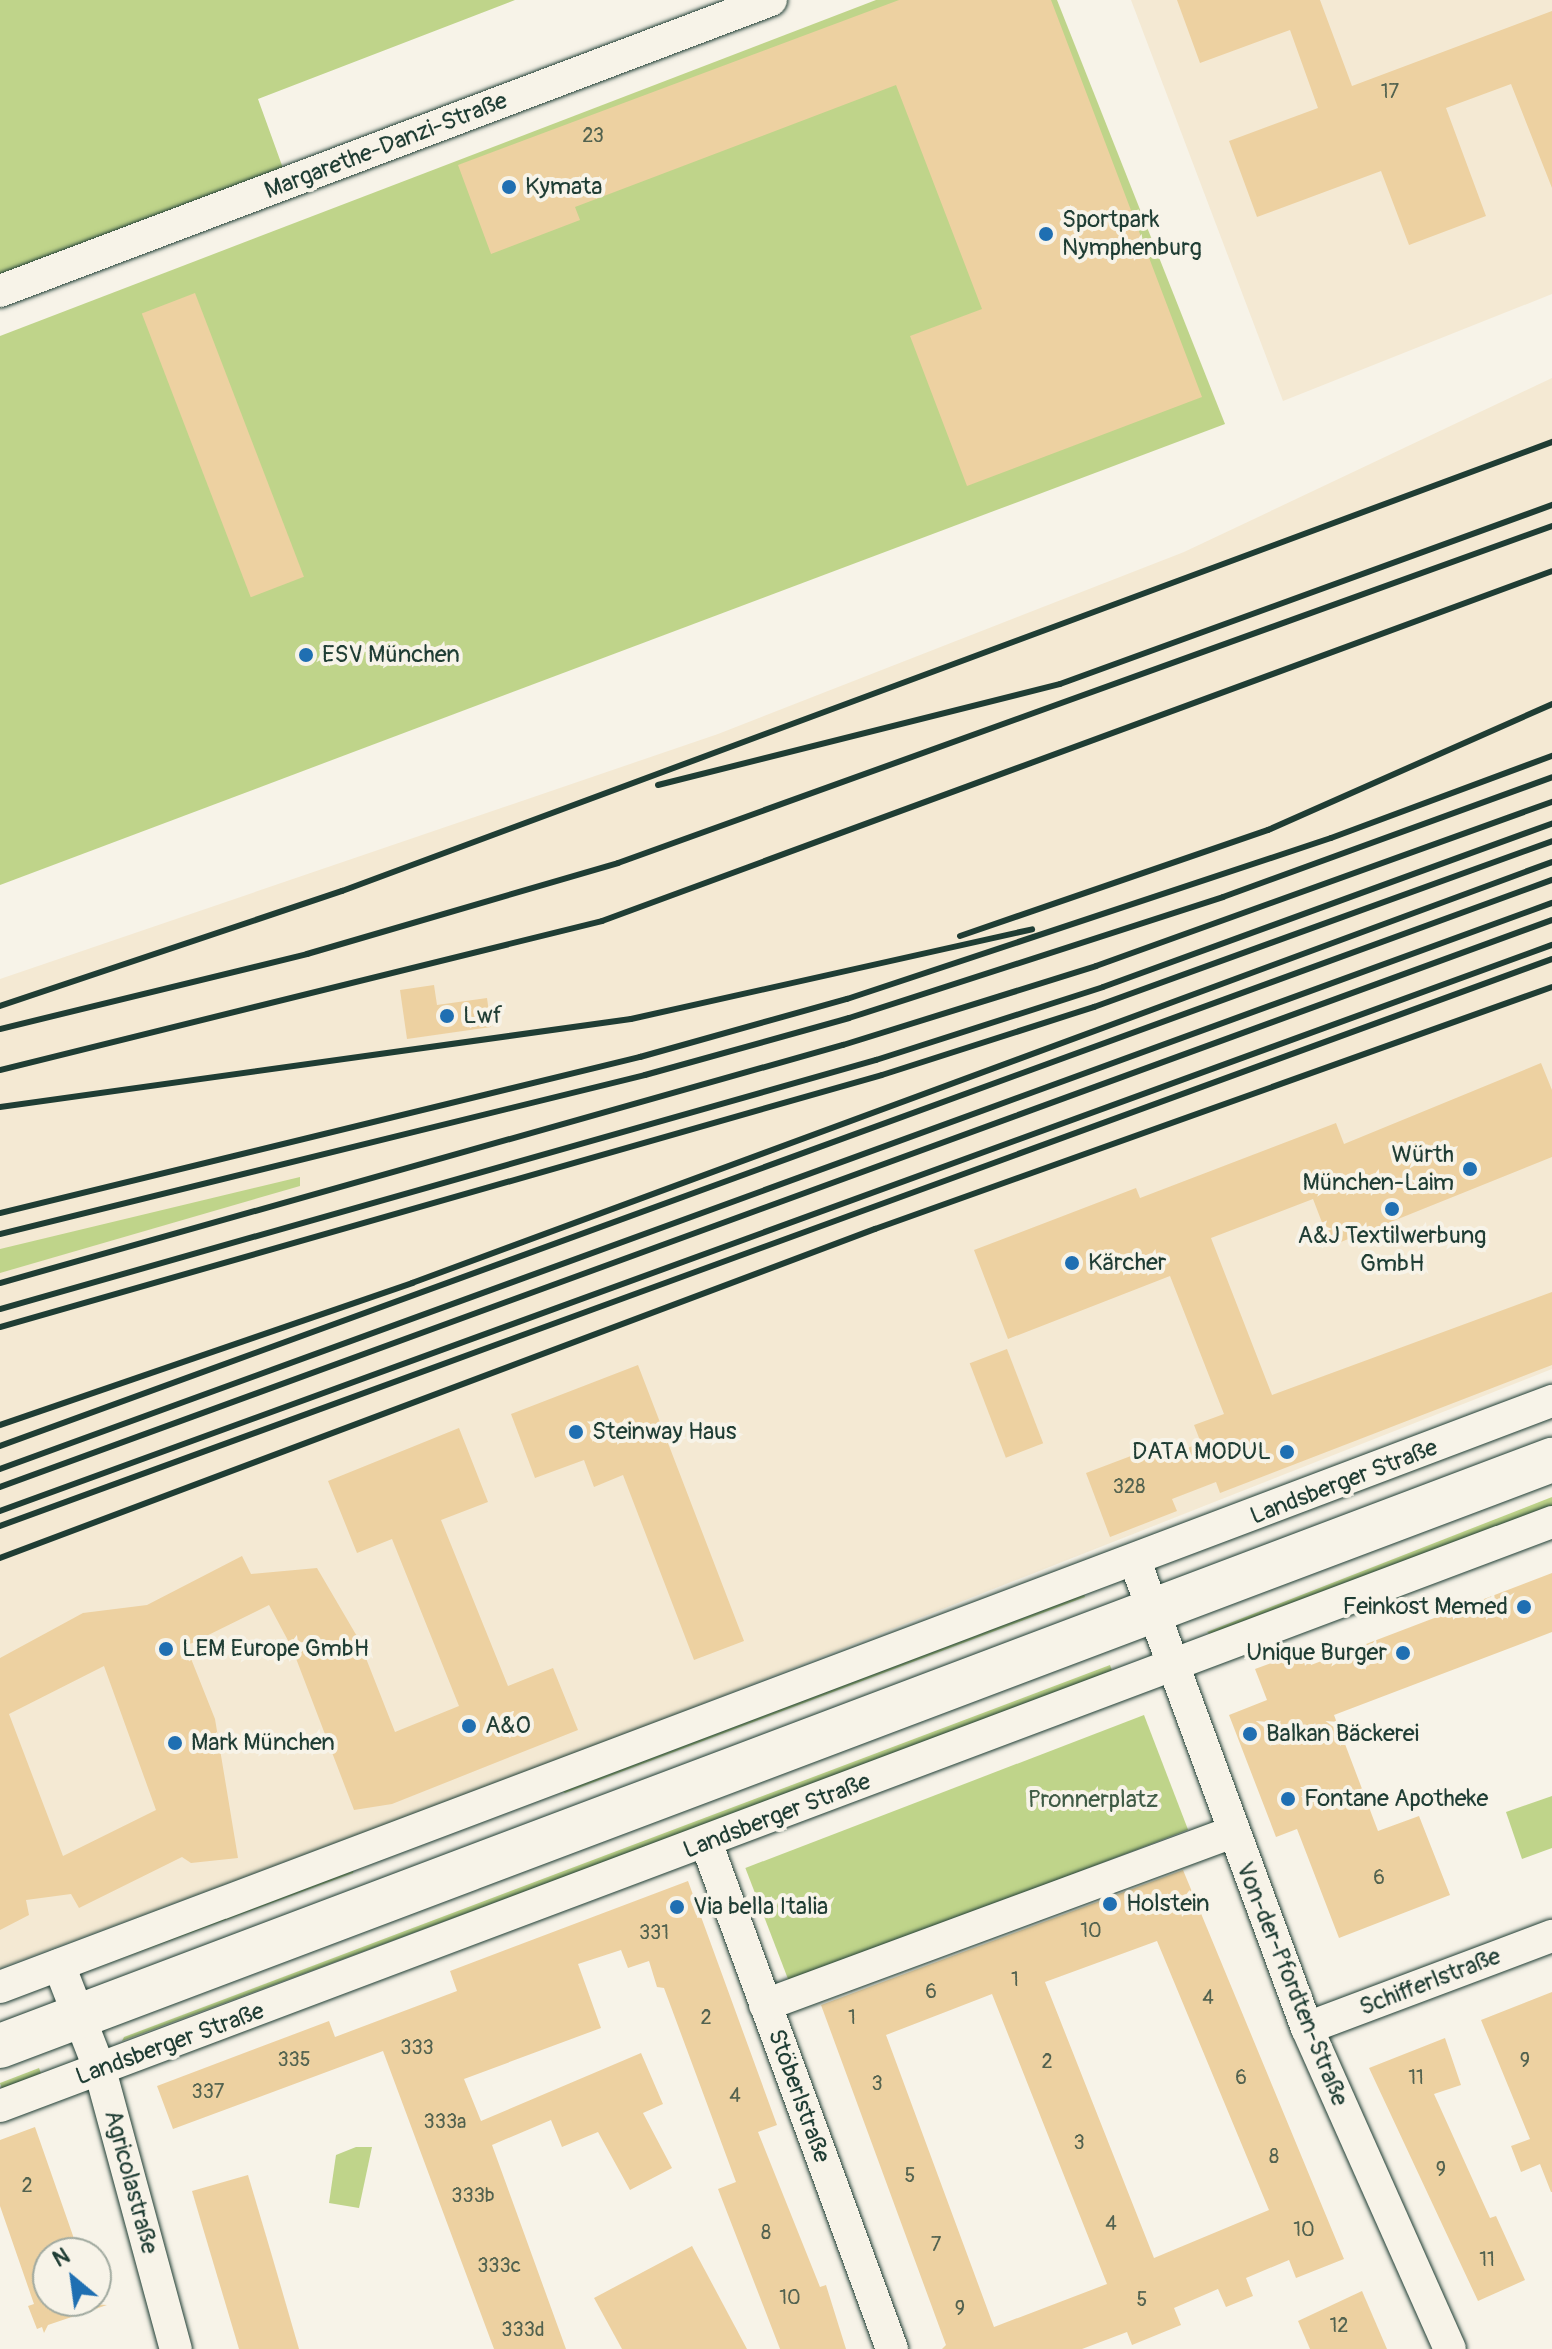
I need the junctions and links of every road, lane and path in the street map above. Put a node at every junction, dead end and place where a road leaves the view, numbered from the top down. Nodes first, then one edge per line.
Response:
1 (771, 0) edge
2 (0, 291) edge
3 (1552, 1401) edge
4 (1552, 1460) edge
5 (1552, 1522) edge
6 (1135, 1561) junction
7 (1154, 1611) junction
8 (1175, 1666) junction
9 (1232, 1832) junction
10 (706, 1842) junction
11 (1552, 1936) edge
12 (59, 1965) junction
13 (0, 1987) edge
14 (765, 2005) junction
15 (79, 2017) junction
16 (1307, 2028) junction
17 (0, 2046) edge
18 (100, 2070) junction
19 (0, 2106) edge
20 (176, 2349) edge
21 (892, 2349) edge
22 (1450, 2349) edge

1 - 2 street, Margarethe-Danzi-Straße
3 - 6 street, Landsberger Straße
4 - 7 main road
5 - 8 street, Landsberger Straße
6 - 7 street
6 - 12 street, Landsberger Straße
7 - 8 street, Von-der-Pfordten-Straße
7 - 15 main road
8 - 9 street, Von-der-Pfordten-Straße
8 - 10 street, Landsberger Straße
9 - 14 street
9 - 16 street, Von-der-Pfordten-Straße
10 - 14 street, Stöberlstraße
10 - 18 street, Landsberger Straße
11 - 16 street, Schifferlstraße
12 - 13 street, Landsberger Straße
12 - 15 street
14 - 21 street, Stöberlstraße
15 - 17 main road
15 - 18 street, Agricolastraße
16 - 22 street, Von-der-Pfordten-Straße
18 - 19 street, Landsberger Straße
18 - 20 street, Agricolastraße

